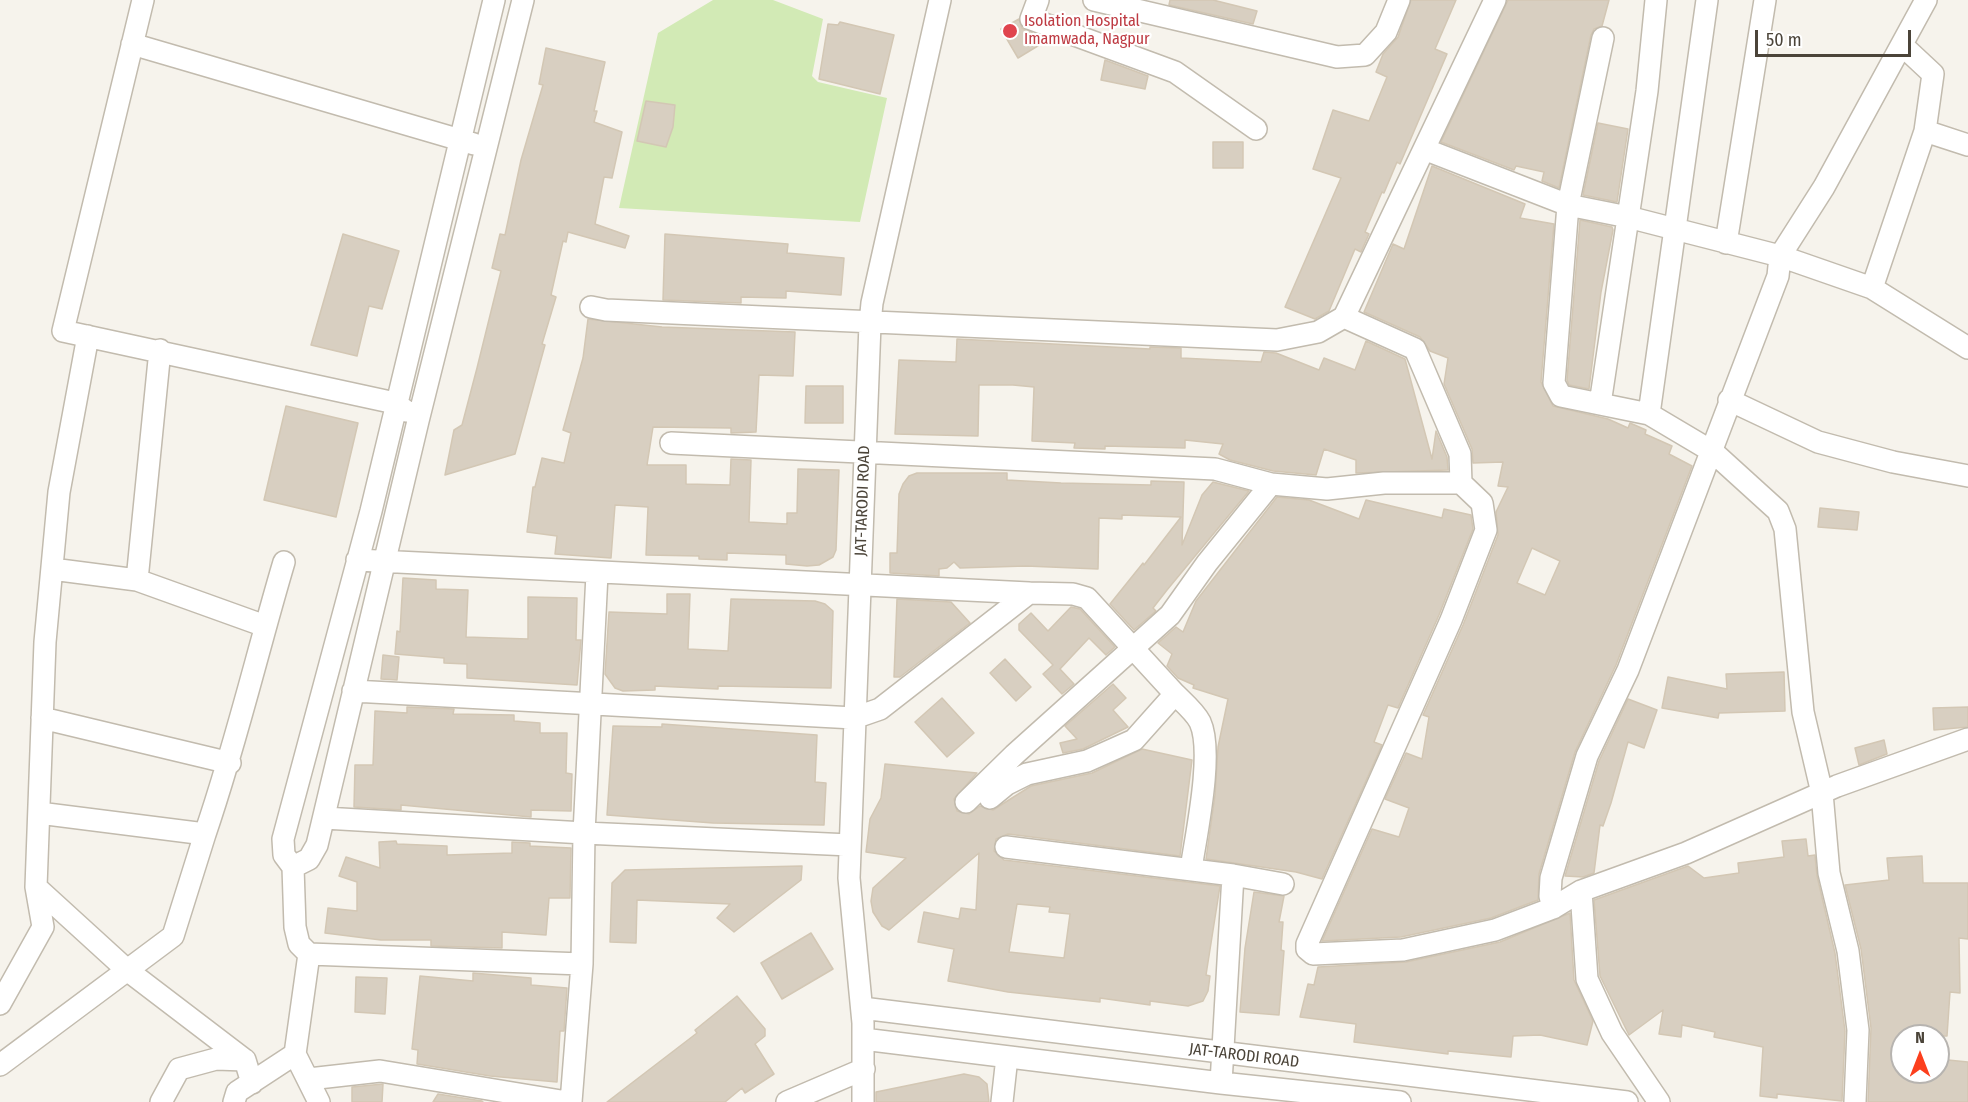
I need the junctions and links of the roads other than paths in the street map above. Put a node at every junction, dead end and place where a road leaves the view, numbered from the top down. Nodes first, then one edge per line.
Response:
1 (143, 0) edge
2 (494, 0) edge
3 (524, 0) edge
4 (940, 0) edge
5 (1038, 0) edge
6 (1094, 0) edge
7 (1399, 0) edge
8 (1495, 0) edge
9 (1656, 0) edge
10 (1707, 0) edge
11 (1765, 0) edge
12 (1926, 0) edge
13 (1603, 39) dead end
14 (132, 44) junction
15 (1903, 46) junction
16 (1256, 129) dead end
17 (1925, 130) junction
18 (460, 141) junction
19 (1968, 145) edge
20 (486, 147) junction
21 (1424, 150) junction
22 (1568, 205) junction
23 (1628, 217) junction
24 (1675, 231) junction
25 (1726, 243) junction
26 (1780, 256) junction
27 (1872, 288) junction
28 (591, 307) dead end
29 (1344, 317) junction
30 (870, 324) junction
31 (88, 336) junction
32 (1966, 344) edge
33 (160, 350) junction
34 (1729, 400) junction
35 (395, 403) junction
36 (1600, 404) junction
37 (1649, 414) junction
38 (418, 421) junction
39 (671, 442) dead end
40 (865, 452) junction
41 (1713, 452) junction
42 (1968, 476) edge
43 (1461, 483) junction
44 (1271, 484) junction
45 (357, 560) junction
46 (285, 562) dead end
47 (384, 562) junction
48 (52, 569) junction
49 (597, 574) junction
50 (137, 580) junction
51 (860, 584) junction
52 (1029, 593) junction
53 (265, 626) junction
54 (1135, 648) junction
55 (353, 691) junction
56 (1175, 694) junction
57 (592, 704) junction
58 (42, 718) junction
59 (854, 718) junction
60 (1968, 739) edge
61 (230, 763) junction
62 (1822, 793) junction
63 (990, 798) dead end
64 (966, 802) dead end
65 (39, 813) junction
66 (324, 818) junction
67 (584, 833) junction
68 (205, 834) junction
69 (850, 845) junction
70 (1006, 847) dead end
71 (293, 867) junction
72 (1191, 869) junction
73 (1233, 874) junction
74 (1283, 884) dead end
75 (36, 887) junction
76 (1581, 891) junction
77 (1553, 908) junction
78 (309, 954) junction
79 (582, 964) junction
80 (127, 970) junction
81 (0, 1004) edge
82 (863, 1023) junction
83 (1222, 1053) junction
84 (295, 1054) junction
85 (1007, 1057) junction
86 (245, 1060) junction
87 (0, 1065) edge
88 (864, 1069) junction
89 (309, 1079) junction
90 (252, 1083) junction
91 (1221, 1083) junction
92 (161, 1102) edge
93 (234, 1102) edge
94 (319, 1102) edge
95 (567, 1102) edge
96 (571, 1102) edge
97 (787, 1102) edge
98 (863, 1102) edge
99 (1002, 1102) edge
100 (1400, 1102) edge
101 (1627, 1102) edge
102 (1659, 1102) edge
103 (1855, 1102) edge

1 - 14 street
2 - 18 street
3 - 20 street
4 - 30 street, JAT-TARODI ROAD
5 - 16 street
6 - 7 street
8 - 21 street
9 - 23 street
10 - 24 street
11 - 25 street
12 - 15 street
13 - 22 street
14 - 18 street
14 - 31 street
15 - 17 street
15 - 26 street
17 - 19 street
17 - 27 street
18 - 20 street
18 - 35 street
20 - 38 street
21 - 22 street
21 - 29 street
22 - 23 street
22 - 36 street
23 - 24 street
23 - 36 street
24 - 25 street
24 - 37 street
25 - 26 street
26 - 27 street
26 - 34 street
27 - 32 street
28 - 30 street
29 - 30 street
29 - 43 street
30 - 40 street, JAT-TARODI ROAD
31 - 33 street
31 - 48 street
33 - 35 street
33 - 50 street
34 - 41 street
34 - 42 street
35 - 38 street
35 - 45 street
36 - 37 street
37 - 41 street
38 - 47 street
39 - 40 street
40 - 44 street
40 - 51 street, JAT-TARODI ROAD
41 - 62 street
41 - 77 street
43 - 44 street
43 - 77 street
44 - 54 street
45 - 47 street
45 - 71 street
46 - 53 street
47 - 49 street
47 - 55 street
48 - 50 street
48 - 58 street
49 - 51 street
49 - 57 street
50 - 53 street
51 - 52 street
51 - 59 street, JAT-TARODI ROAD
52 - 54 street
52 - 59 street
53 - 61 street
54 - 56 street
54 - 64 street
55 - 57 street
55 - 66 street
56 - 63 street
56 - 72 street
57 - 59 street
57 - 67 street
58 - 61 street
58 - 65 street
59 - 69 street, JAT-TARODI ROAD
60 - 62 street
61 - 68 street
62 - 76 street
62 - 103 street
65 - 68 street
65 - 75 street
66 - 67 street
66 - 71 street
67 - 69 street
67 - 79 street
68 - 80 street
69 - 82 street, JAT-TARODI ROAD
70 - 72 street
71 - 78 street
72 - 73 street
73 - 74 street
73 - 83 street
75 - 80 street
75 - 81 street
76 - 77 street
76 - 102 street
78 - 79 street
78 - 84 street
79 - 96 street
80 - 86 street
80 - 87 street
82 - 83 street, JAT-TARODI ROAD
82 - 85 street
82 - 88 street
83 - 91 street
83 - 101 street, JAT-TARODI ROAD
84 - 89 street
84 - 90 street
85 - 91 street
85 - 99 street
86 - 90 street
86 - 92 street
88 - 97 street
88 - 98 street
89 - 94 street
89 - 95 street
90 - 93 street
91 - 100 street

